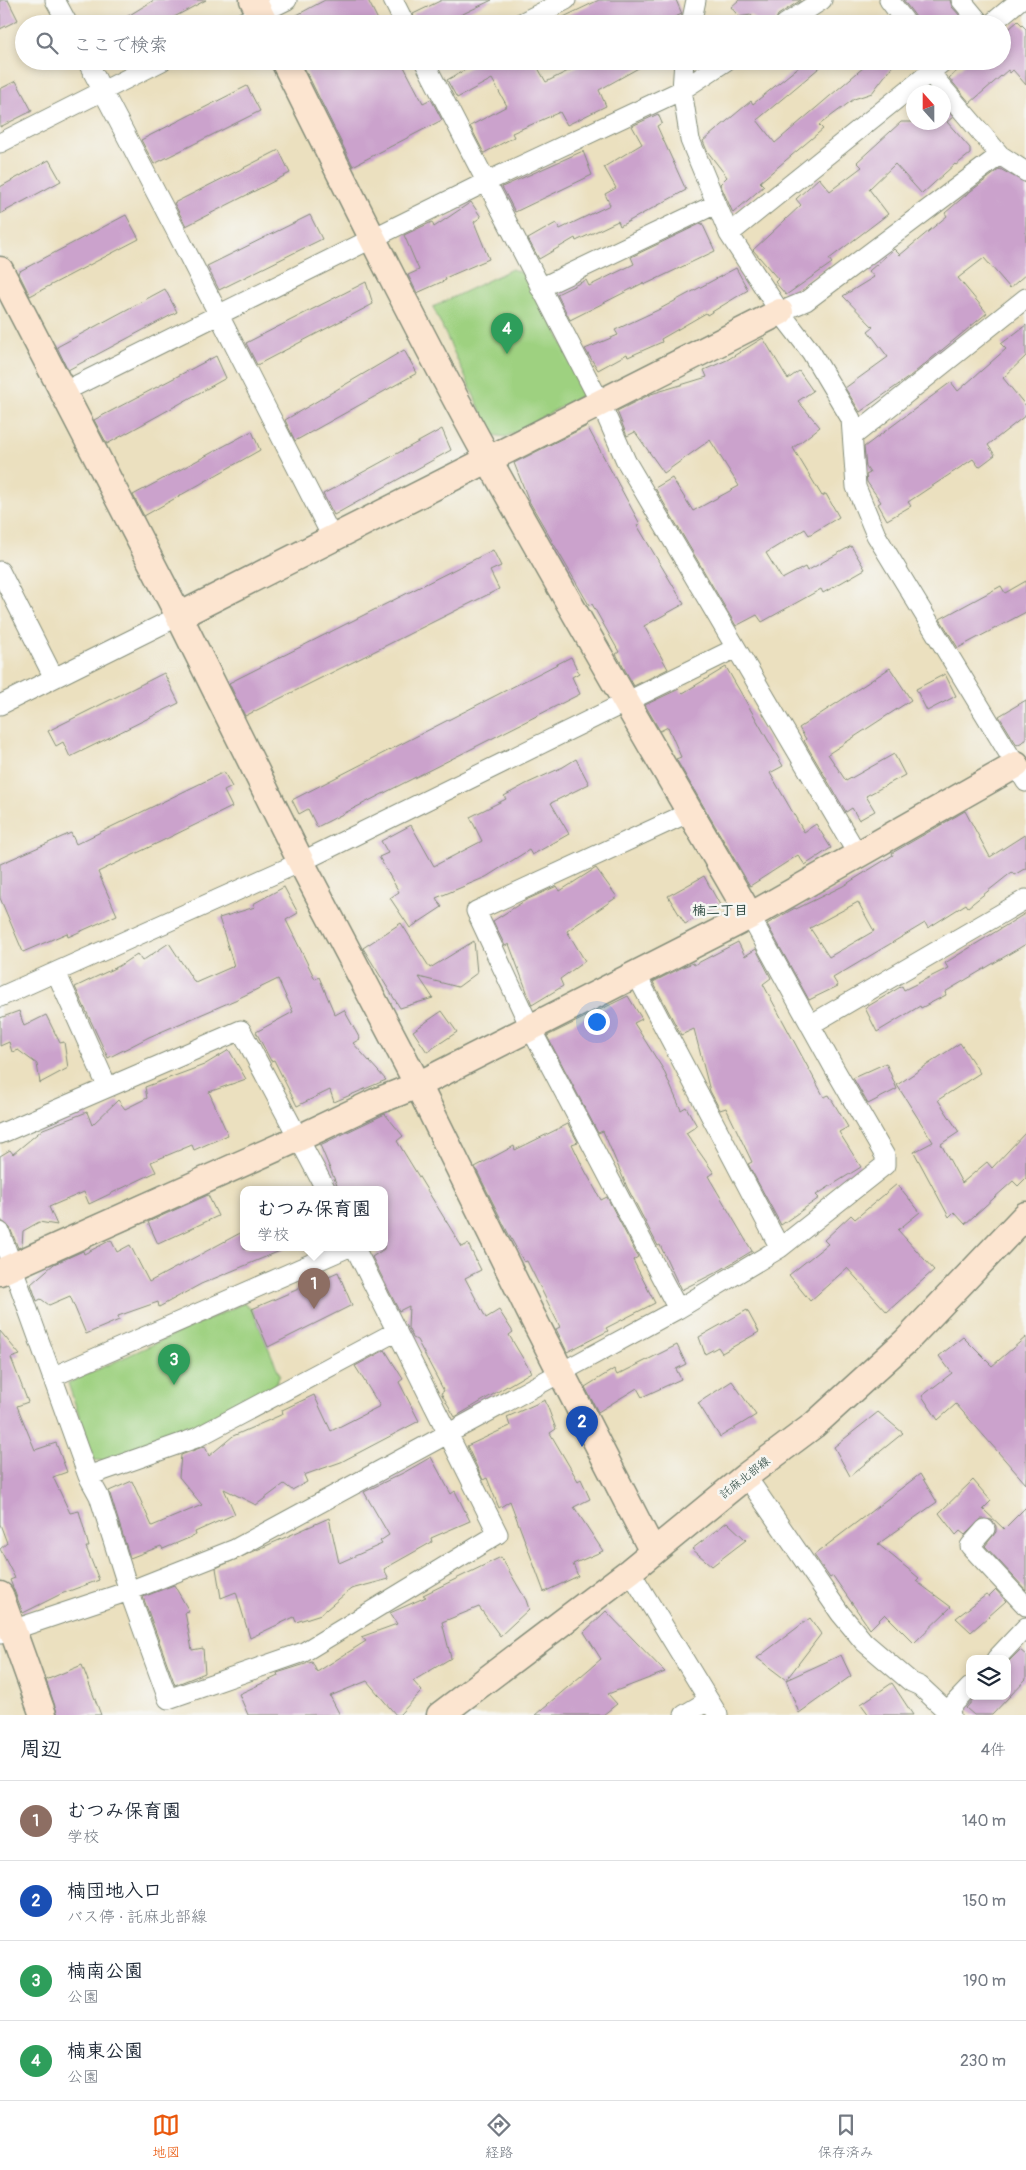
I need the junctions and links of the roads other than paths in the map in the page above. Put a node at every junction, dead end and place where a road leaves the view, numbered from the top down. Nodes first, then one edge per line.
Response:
1 (55, 0) edge
2 (287, 0) edge
3 (393, 0) edge
4 (566, 0) edge
5 (696, 0) edge
6 (822, 0) edge
7 (889, 0) edge
8 (961, 0) edge
9 (1020, 0) edge
10 (63, 15) edge
11 (254, 15) edge
12 (400, 15) edge
13 (537, 15) edge
14 (693, 15) edge
15 (799, 15) edge
16 (901, 15) edge
17 (974, 15) edge
18 (1002, 15) edge
19 (92, 70) edge
20 (143, 70) edge
21 (288, 70) edge
22 (435, 70) edge
23 (683, 70) edge
24 (712, 70) edge
25 (932, 70) edge
26 (941, 70) edge
27 (102, 90) junction
28 (682, 90) junction
29 (0, 143) edge
30 (1000, 155) junction
31 (1026, 172) edge
32 (486, 182) junction
33 (716, 204) junction
34 (729, 234) junction
35 (372, 238) junction
36 (0, 270) edge
37 (540, 288) junction
38 (1026, 298) edge
39 (780, 312) junction
40 (218, 315) junction
41 (63, 392) junction
42 (600, 404) junction
43 (852, 436) junction
44 (489, 461) junction
45 (333, 539) junction
46 (0, 571) edge
47 (179, 616) junction
48 (736, 648) junction
49 (54, 678) junction
50 (626, 703) junction
51 (0, 705) edge
52 (1021, 773) edge
53 (690, 812) junction
54 (858, 855) junction
55 (301, 862) junction
56 (1026, 899) edge
57 (750, 916) junction
58 (56, 972) junction
59 (636, 974) junction
60 (0, 997) edge
61 (810, 1025) junction
62 (530, 1027) junction
63 (418, 1085) junction
64 (106, 1086) junction
65 (0, 1134) edge
66 (299, 1138) junction
67 (324, 1186) edge
68 (1026, 1215) edge
69 (0, 1232) edge
70 (780, 1248) junction
71 (340, 1251) edge
72 (357, 1251) edge
73 (6, 1270) edge
74 (678, 1309) junction
75 (397, 1331) junction
76 (561, 1373) junction
77 (52, 1377) junction
78 (450, 1434) junction
79 (88, 1476) junction
80 (746, 1476) junction
81 (985, 1529) dead end
82 (652, 1550) junction
83 (630, 1570) junction
84 (129, 1591) junction
85 (0, 1595) edge
86 (1026, 1606) edge
87 (1026, 1627) edge
88 (6, 1632) edge
89 (1000, 1655) edge
90 (966, 1691) edge
91 (714, 1707) edge
92 (949, 1713) edge
93 (43, 1715) edge
94 (440, 1715) edge
95 (684, 1715) edge

1 - 10 street
2 - 11 street
3 - 12 street
4 - 13 street
5 - 14 street
6 - 15 street
7 - 16 street
8 - 17 street
9 - 18 street
19 - 27 street
20 - 27 street
21 - 35 street
22 - 32 street
23 - 28 street
24 - 28 street
25 - 34 street
26 - 30 street
27 - 29 street
27 - 40 street
28 - 32 street
28 - 33 street
30 - 31 street
30 - 39 street
32 - 35 street
32 - 37 street
33 - 34 street
33 - 37 street
34 - 39 street
35 - 40 street
35 - 44 street
36 - 41 street
37 - 42 street
38 - 43 street
39 - 42 street
39 - 43 street
40 - 41 street
40 - 45 street
41 - 47 street
42 - 44 street
42 - 48 street
43 - 52 street
44 - 45 street
44 - 50 street
45 - 47 street
46 - 49 street
47 - 49 street
47 - 55 street
48 - 50 street
48 - 54 street
49 - 51 street
50 - 53 street
50 - 55 street
52 - 54 street
53 - 57 street
53 - 62 street
54 - 57 street
55 - 58 street
55 - 63 street
56 - 61 street
57 - 59 street
57 - 61 street
58 - 60 street
58 - 64 street
59 - 62 street
59 - 70 street
61 - 70 street
62 - 63 street
62 - 74 street
63 - 66 street
63 - 76 street
64 - 65 street
64 - 66 street
66 - 67 street
66 - 73 street
68 - 80 street, 託麻北部線
69 - 73 street
70 - 74 street
71 - 77 street
72 - 75 street
73 - 77 street
74 - 76 street
75 - 78 street
75 - 79 street
76 - 78 street
76 - 82 street
77 - 79 street
78 - 84 street
78 - 84 street
79 - 84 street
80 - 82 street, 託麻北部線
80 - 92 street
81 - 86 street
82 - 83 street, 託麻北部線
83 - 91 street
83 - 94 street, 託麻北部線
84 - 88 street
85 - 88 street
87 - 89 street
88 - 93 street
90 - 92 street
91 - 95 street

